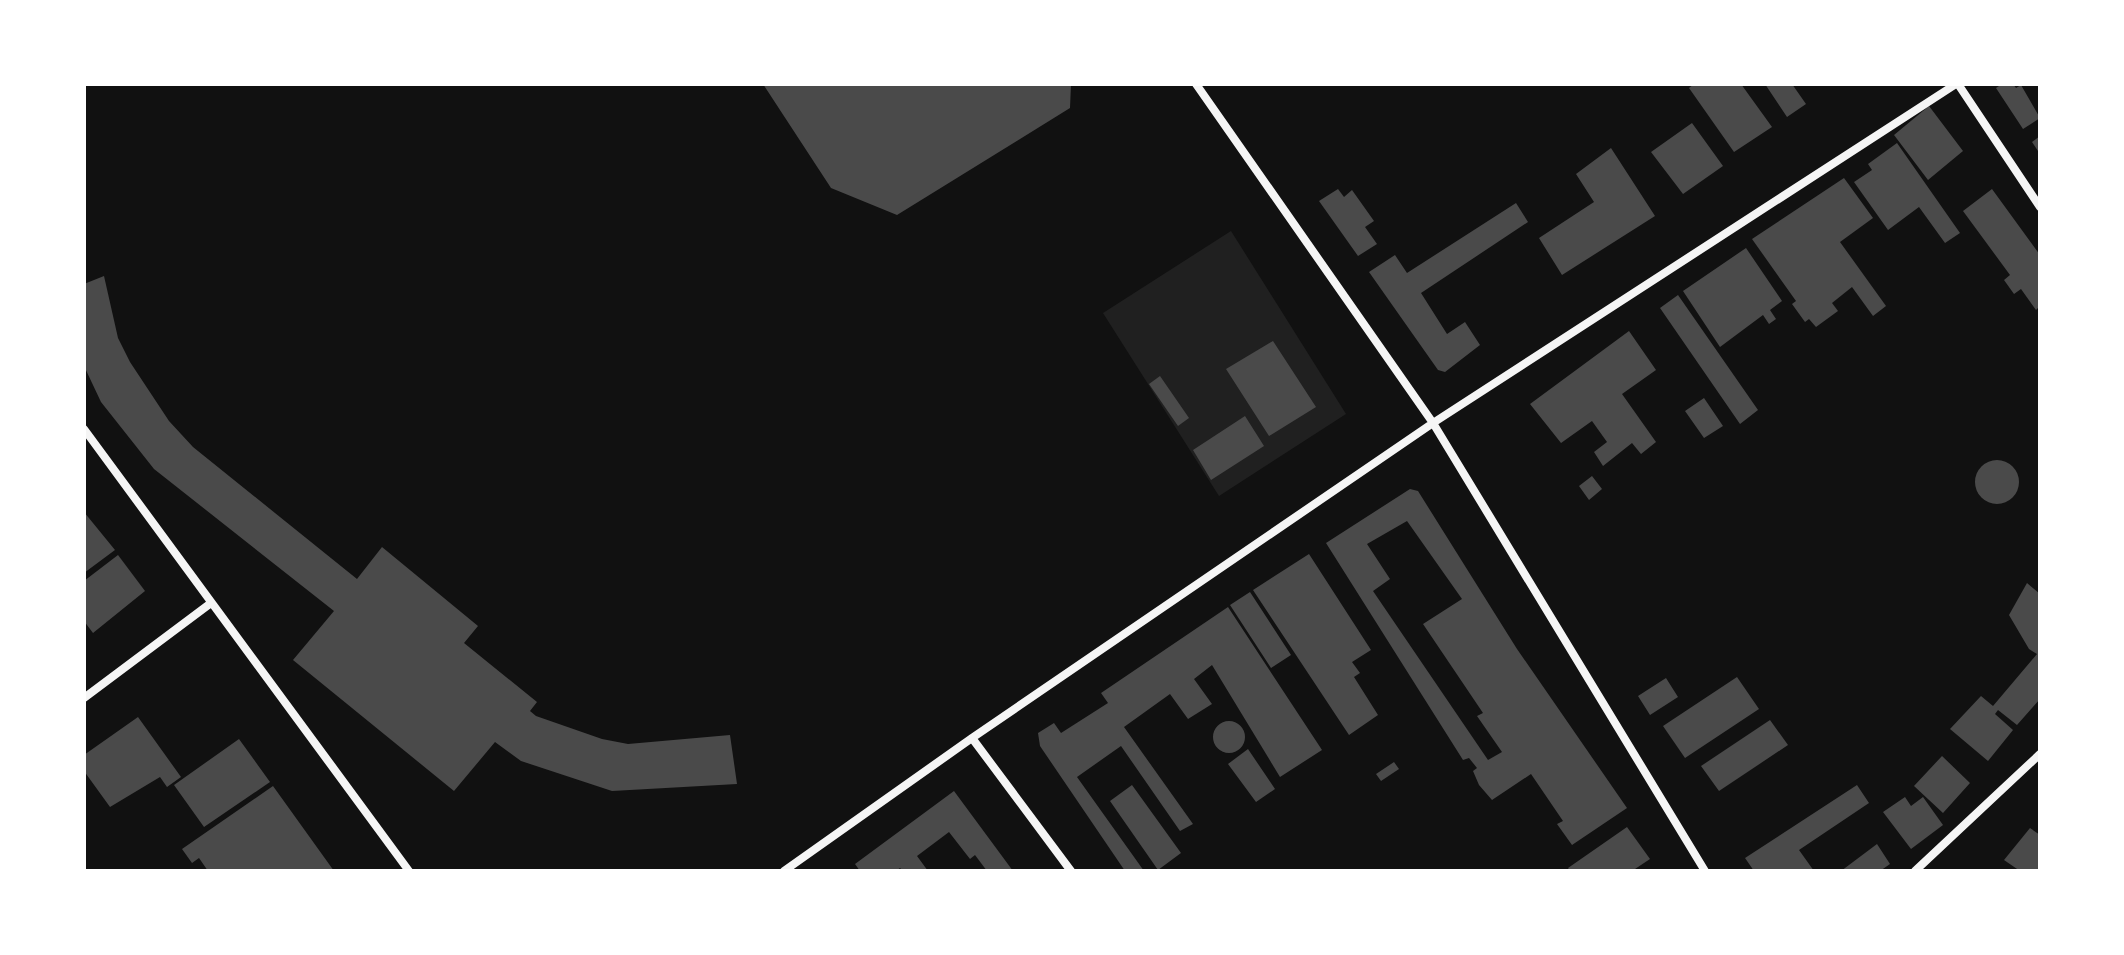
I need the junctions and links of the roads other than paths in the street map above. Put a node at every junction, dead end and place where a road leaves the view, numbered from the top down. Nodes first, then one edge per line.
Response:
1 (1196, 84) edge
2 (1957, 84) edge
3 (2040, 207) edge
4 (1433, 423) junction
5 (84, 429) edge
6 (211, 603) junction
7 (84, 698) edge
8 (972, 738) junction
9 (2040, 754) edge
10 (409, 871) edge
11 (784, 871) edge
12 (1071, 871) edge
13 (1705, 871) edge
14 (1915, 871) edge

1 - 4 street
2 - 3 street
2 - 4 street
4 - 8 street
4 - 13 street
5 - 6 street
6 - 7 street
6 - 10 street
8 - 11 street
8 - 12 street
9 - 14 street

